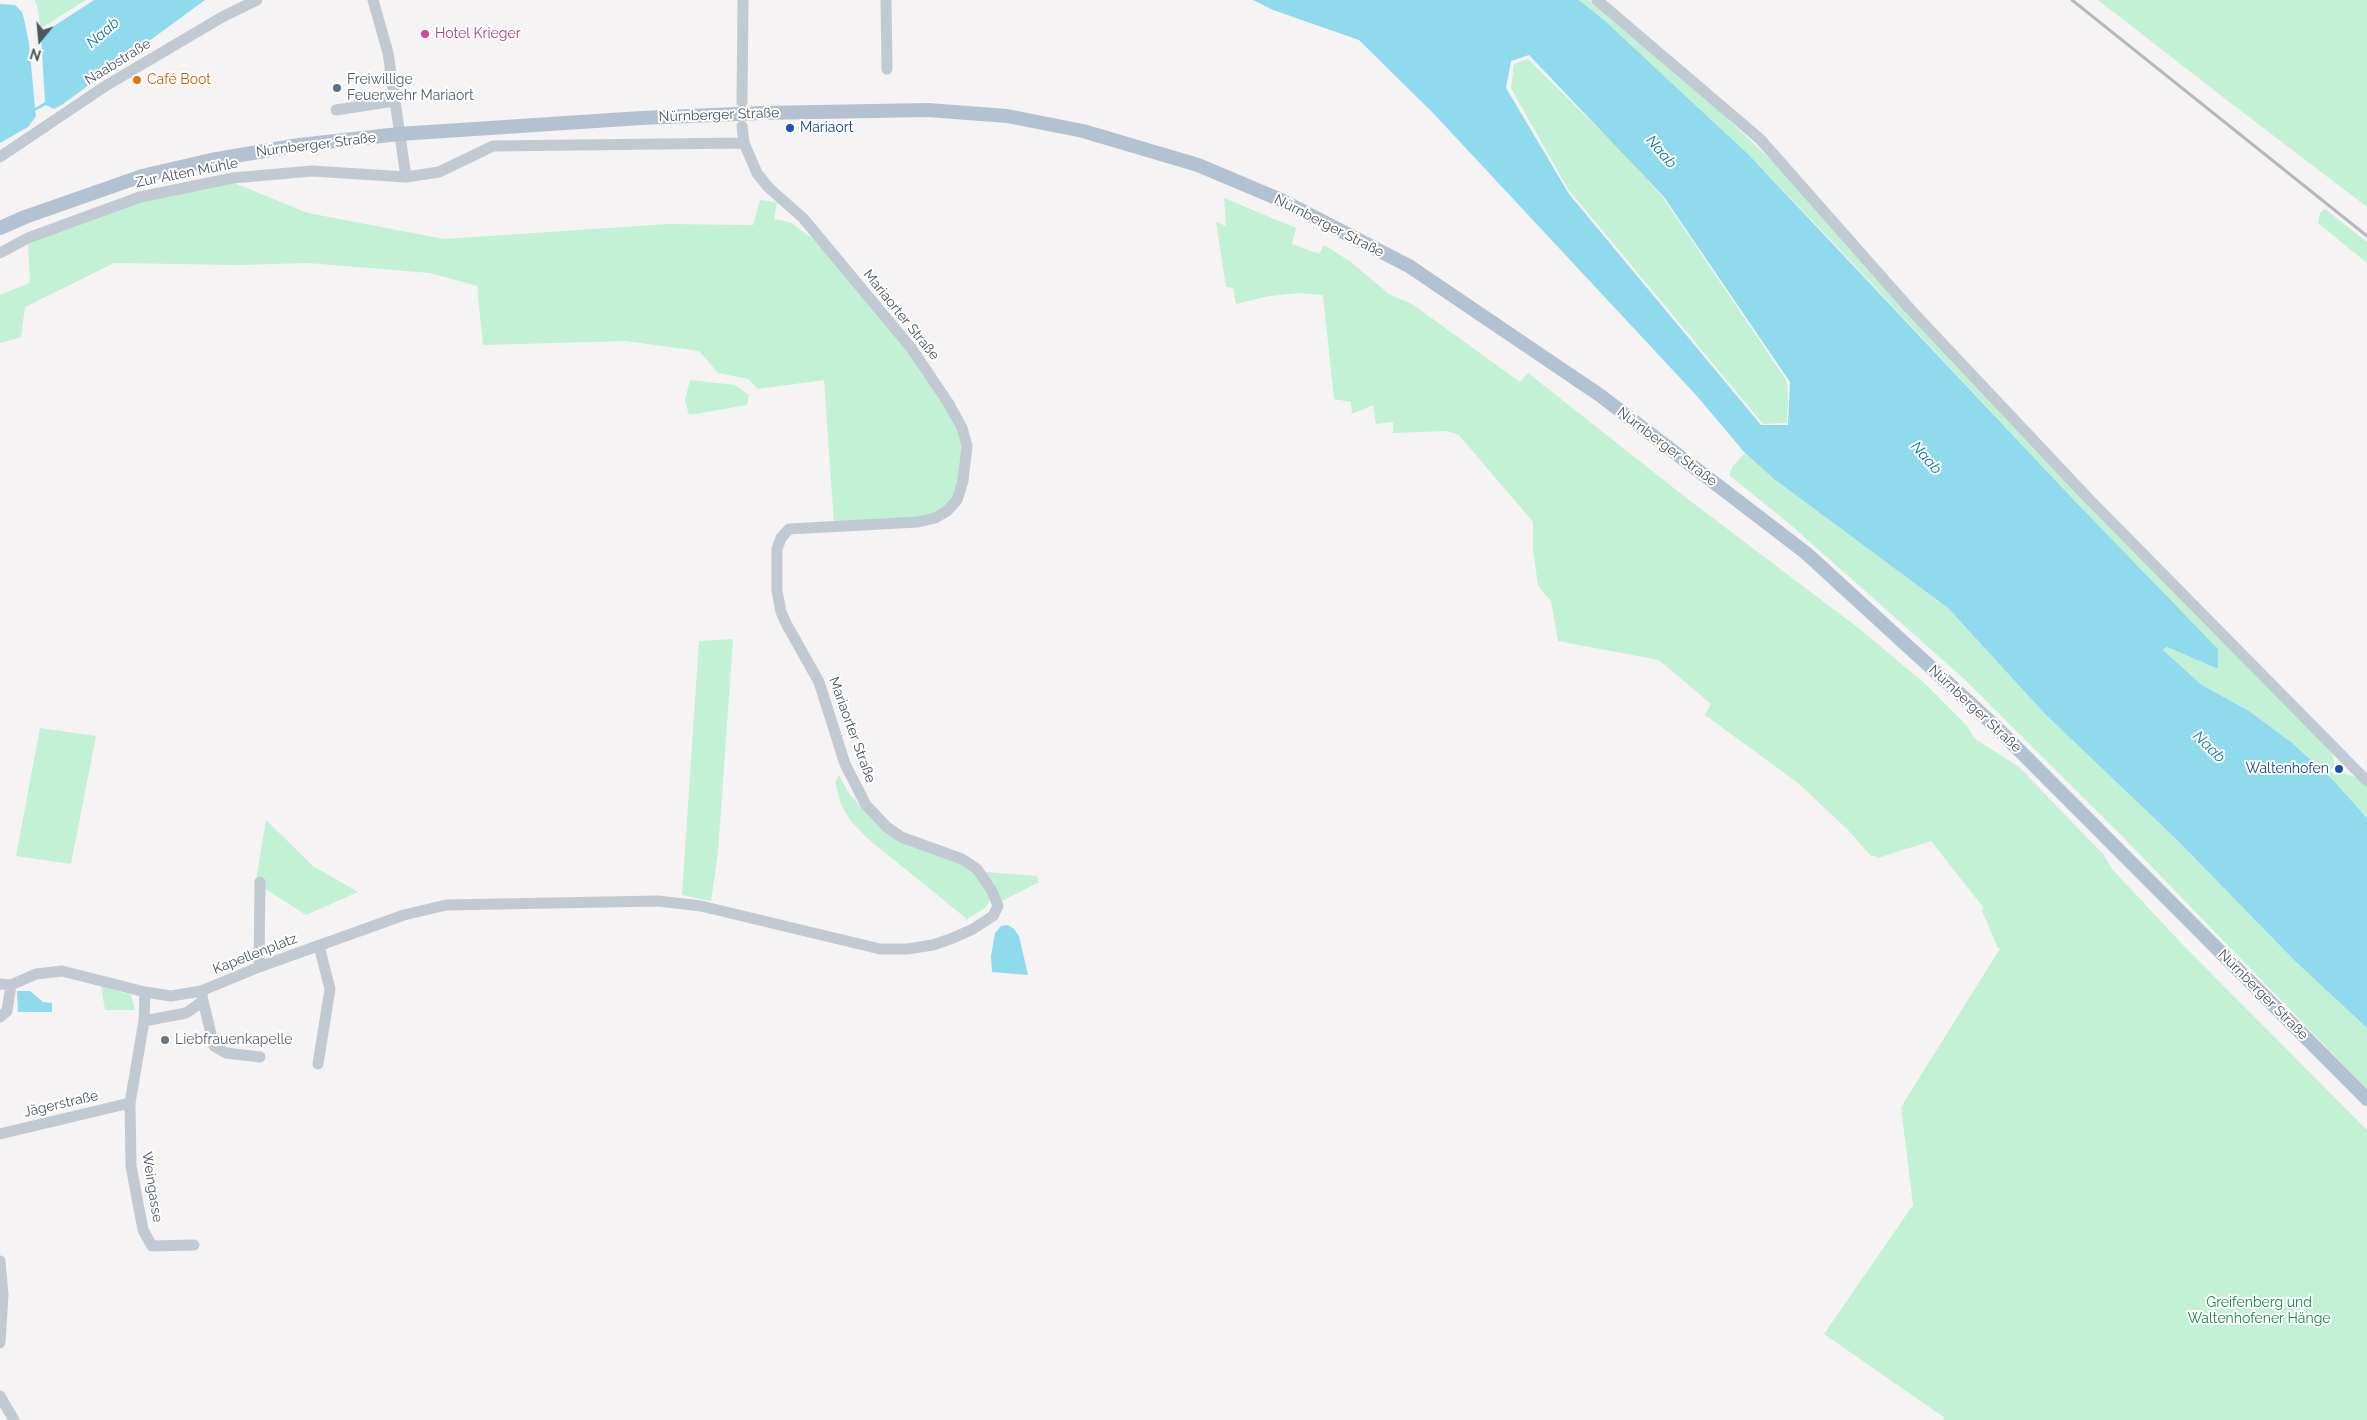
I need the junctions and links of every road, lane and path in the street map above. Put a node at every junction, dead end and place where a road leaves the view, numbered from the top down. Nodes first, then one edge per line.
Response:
1 (257, 0) edge
2 (373, 0) edge
3 (743, 0) edge
4 (886, 0) edge
5 (1597, 0) edge
6 (887, 69) dead end
7 (394, 102) junction
8 (742, 102) dead end
9 (336, 110) dead end
10 (742, 126) dead end
11 (399, 134) junction
12 (744, 143) junction
13 (0, 157) edge
14 (406, 177) junction
15 (0, 228) edge
16 (0, 253) edge
17 (2367, 781) edge
18 (260, 882) dead end
19 (319, 946) junction
20 (259, 967) junction
21 (5, 985) edge
22 (145, 992) junction
23 (202, 996) junction
24 (0, 1017) edge
25 (144, 1021) junction
26 (260, 1057) dead end
27 (318, 1064) dead end
28 (2367, 1099) edge
29 (130, 1103) junction
30 (0, 1134) edge
31 (194, 1245) dead end
32 (0, 1261) edge
33 (1, 1304) edge
34 (0, 1343) edge
35 (0, 1396) edge
36 (14, 1420) edge

1 - 13 street, Naabstraße
2 - 7 street
3 - 8 street
4 - 6 street
5 - 17 street
7 - 9 street
7 - 11 street
10 - 12 street
11 - 14 street
11 - 15 main road, Nürnberger Straße
11 - 28 main road, Nürnberger Straße
12 - 14 street, Zur Alten Mühle
12 - 19 street, Mariaorter Straße
14 - 16 street, Zur Alten Mühle
18 - 20 street
19 - 20 street, Kapellenplatz
19 - 27 street
20 - 23 street, Kapellenplatz
21 - 22 street, Kapellenplatz
21 - 24 street
22 - 23 street, Kapellenplatz
22 - 25 street
23 - 25 street, Kapellenplatz
23 - 26 street
25 - 29 street, Weingasse
29 - 30 street, Jägerstraße
29 - 31 street, Weingasse
32 - 33 street
33 - 34 street
35 - 36 street

